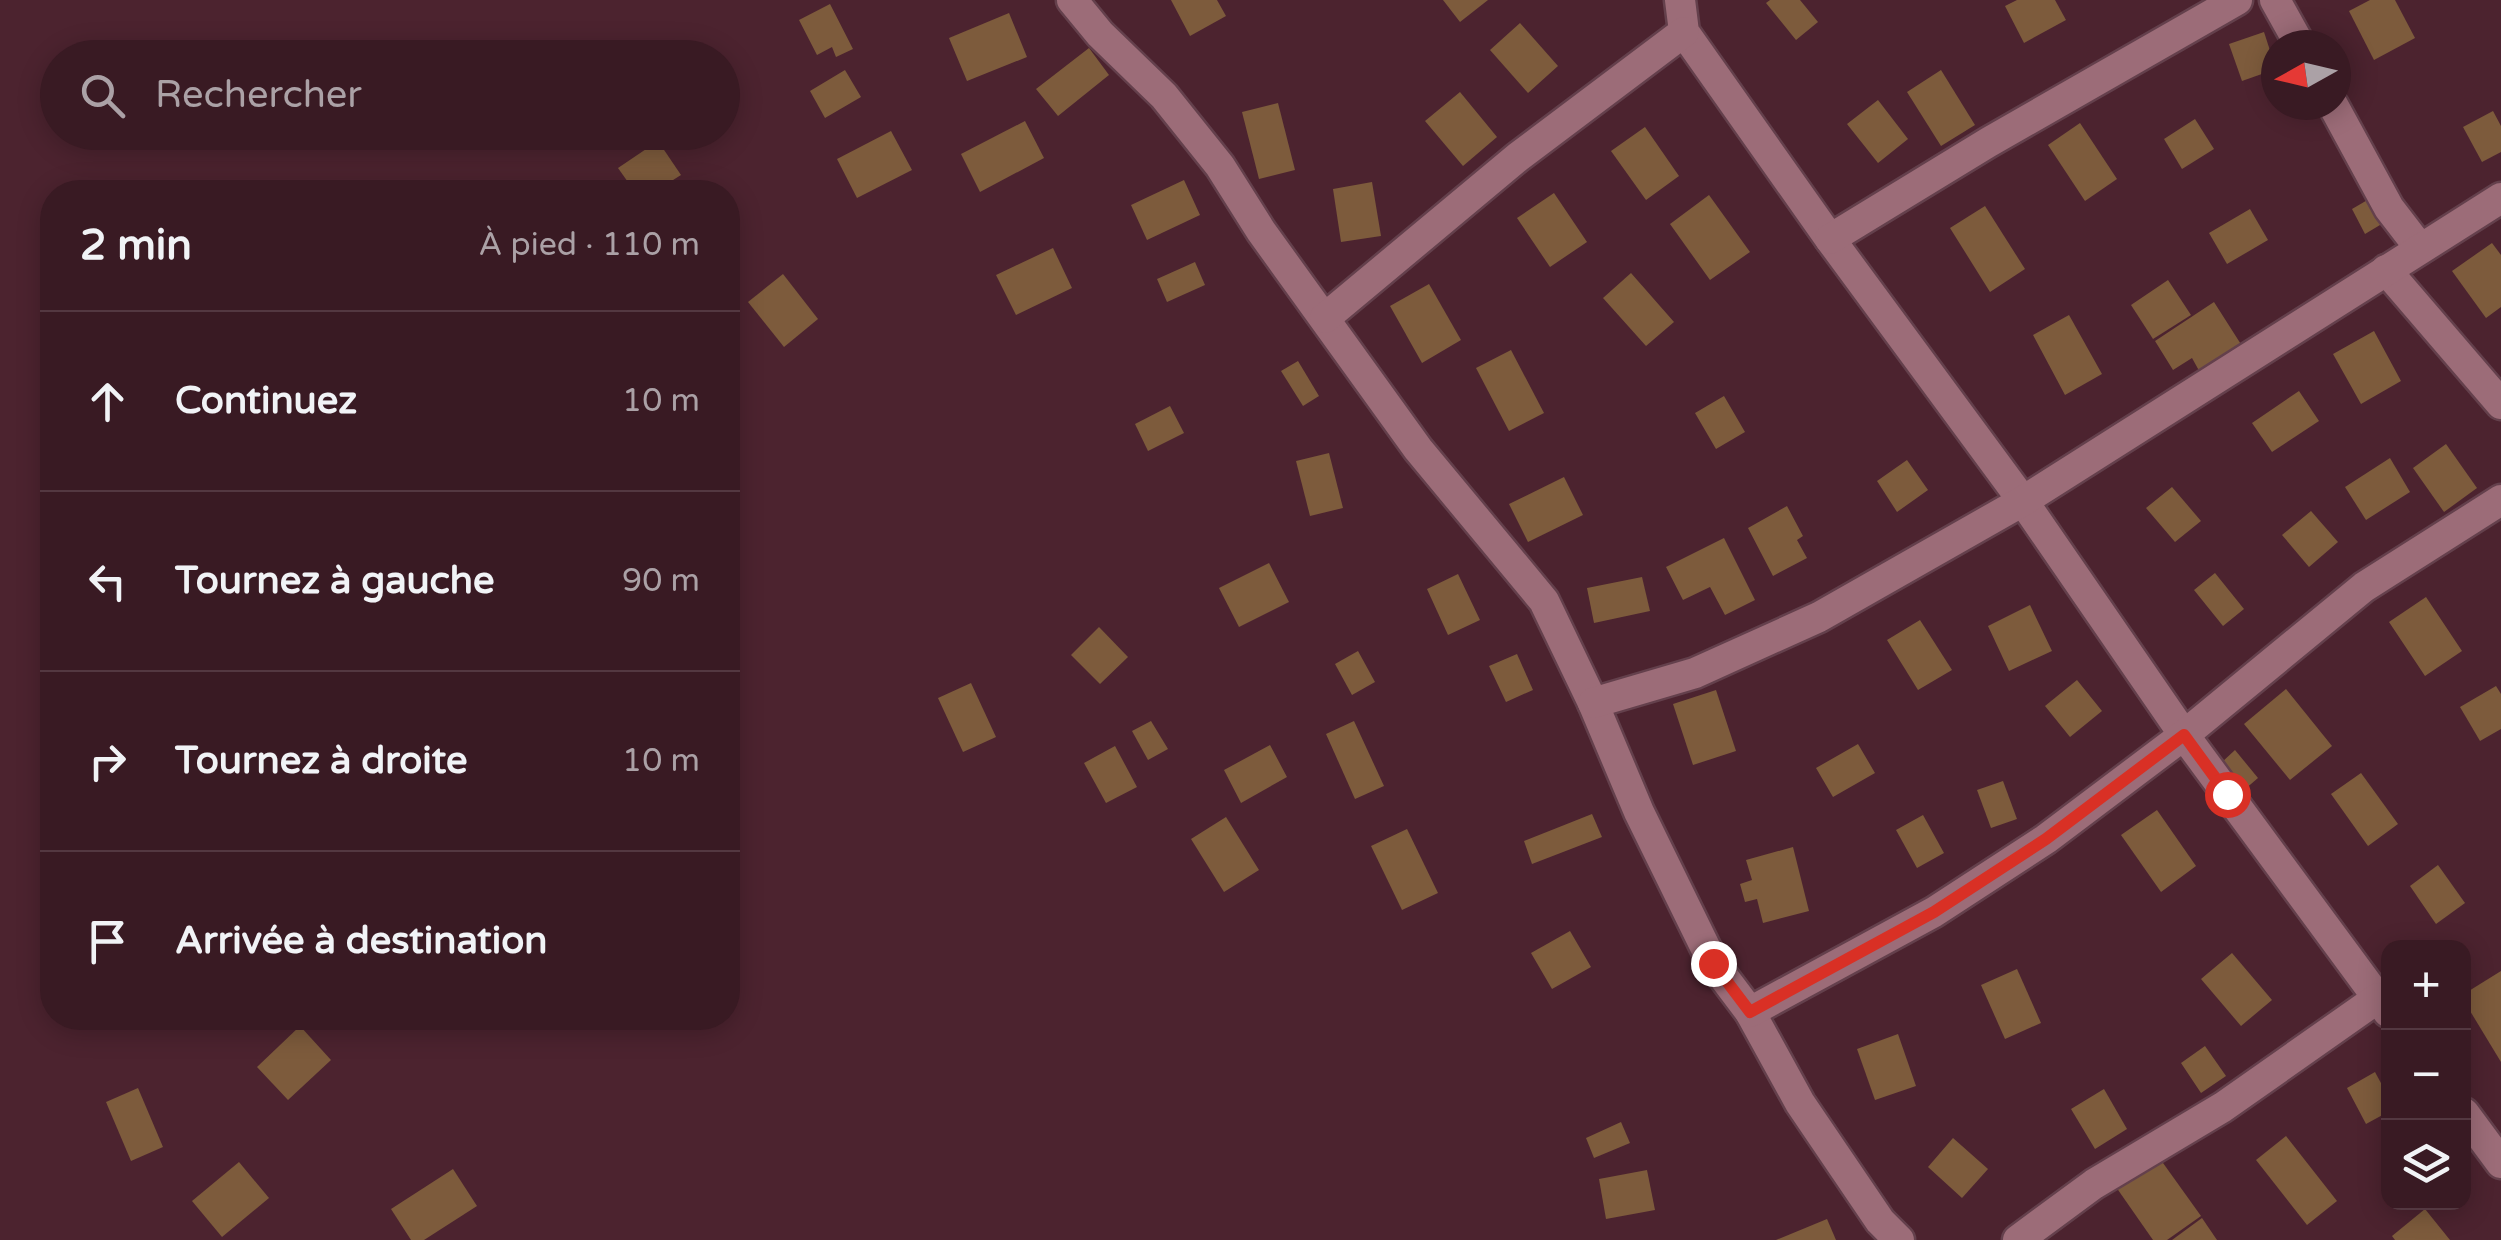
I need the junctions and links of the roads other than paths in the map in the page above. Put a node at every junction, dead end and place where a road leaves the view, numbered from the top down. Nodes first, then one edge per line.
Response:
1 (1072, 0) edge
2 (1680, 0) edge
3 (2237, 0) edge
4 (2275, 0) edge
5 (2292, 30) edge
6 (1684, 32) junction
7 (2340, 120) edge
8 (2501, 198) edge
9 (1830, 239) junction
10 (2419, 247) junction
11 (2386, 270) junction
12 (1325, 318) junction
13 (2501, 404) edge
14 (2501, 500) edge
15 (2022, 501) junction
16 (1592, 703) junction
17 (2184, 735) junction
18 (2381, 1002) edge
19 (2381, 1006) edge
20 (1750, 1012) junction
21 (2469, 1120) edge
22 (2501, 1163) edge
23 (1899, 1240) edge
24 (2018, 1240) edge

1 - 12 street
2 - 6 street
3 - 9 street
4 - 5 street
6 - 9 street
6 - 12 street
7 - 10 street
8 - 10 street
9 - 15 street
10 - 11 street
11 - 13 street
11 - 15 street
12 - 16 street
14 - 17 street
15 - 16 street
15 - 17 street
16 - 20 street
17 - 18 street
17 - 20 street
19 - 24 street
20 - 23 street
21 - 22 street

